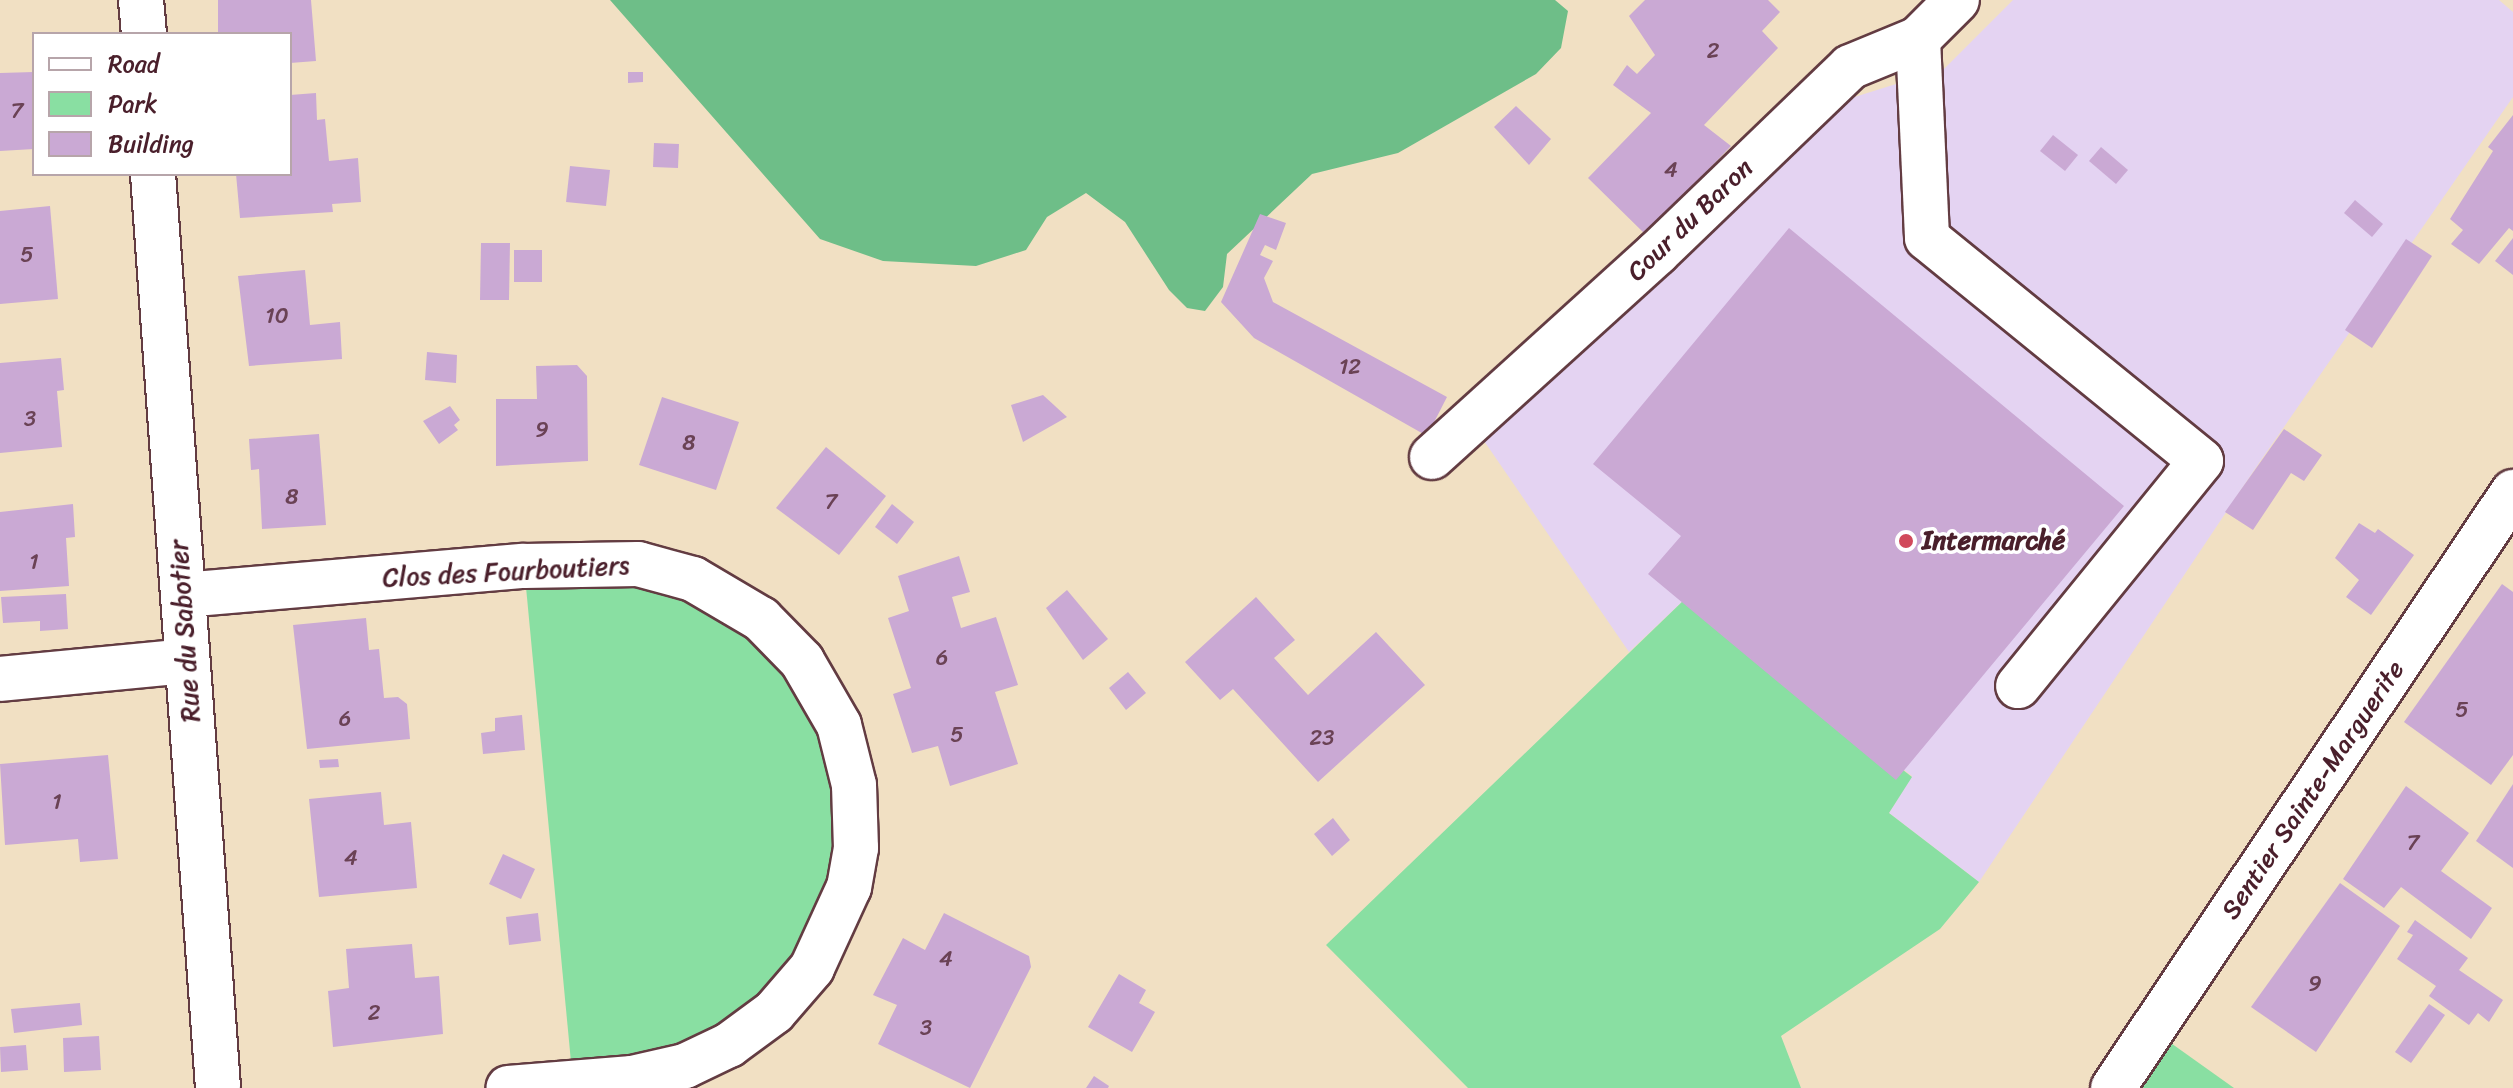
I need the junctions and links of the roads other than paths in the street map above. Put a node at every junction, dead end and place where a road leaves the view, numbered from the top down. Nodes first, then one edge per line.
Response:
1 (141, 0) edge
2 (1957, 0) edge
3 (144, 32) edge
4 (1918, 39) junction
5 (153, 176) edge
6 (1432, 457) dead end
7 (2513, 492) edge
8 (183, 595) junction
9 (187, 661) junction
10 (0, 679) edge
11 (2018, 686) dead end
12 (218, 1088) edge
13 (508, 1088) edge
14 (2113, 1088) edge

1 - 3 street
2 - 4 street, Cour du Baron
4 - 6 street, Cour du Baron
4 - 11 street
5 - 8 street, Rue du Sabotier
7 - 14 street, Sentier Sainte-Marguerite
8 - 9 street, Rue du Sabotier
8 - 13 street, Clos des Fourboutiers
9 - 10 street
9 - 12 street, Rue du Sabotier

